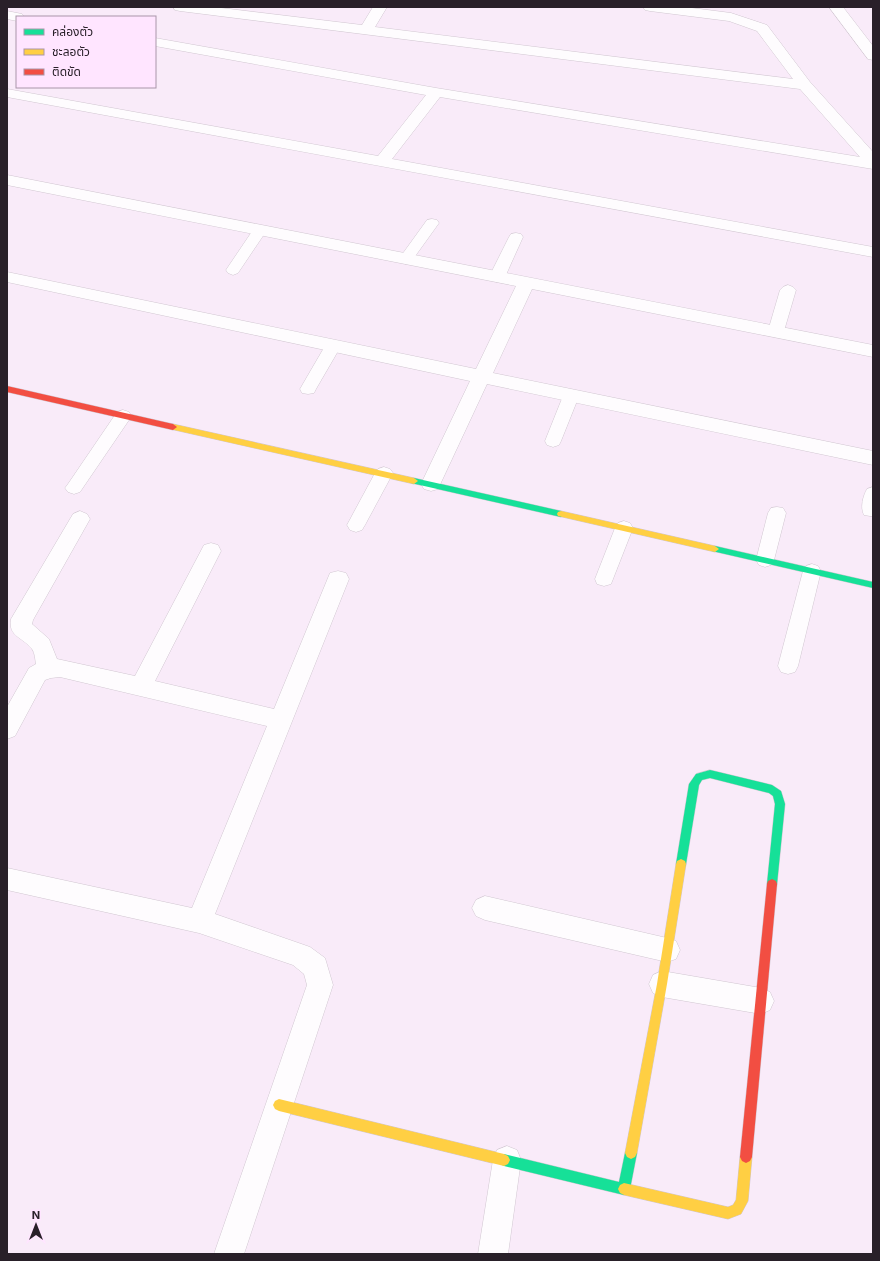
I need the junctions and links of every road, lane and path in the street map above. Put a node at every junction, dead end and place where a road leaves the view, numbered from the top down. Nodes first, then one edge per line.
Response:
1 (180, 7) edge
2 (380, 7) edge
3 (650, 7) edge
4 (836, 7) edge
5 (366, 30) junction
6 (156, 42) edge
7 (873, 56) edge
8 (805, 85) junction
9 (436, 92) junction
10 (7, 93) edge
11 (382, 161) junction
12 (873, 163) edge
13 (7, 180) edge
14 (432, 223) dead end
15 (260, 230) junction
16 (516, 237) dead end
17 (873, 252) edge
18 (406, 259) junction
19 (233, 270) dead end
20 (7, 277) edge
21 (497, 277) junction
22 (526, 282) junction
23 (788, 290) dead end
24 (776, 331) junction
25 (333, 346) junction
26 (873, 350) edge
27 (482, 378) junction
28 (7, 389) edge
29 (308, 389) dead end
30 (571, 396) junction
31 (123, 416) junction
32 (553, 441) dead end
33 (873, 458) edge
34 (384, 473) junction
35 (431, 484) junction
36 (74, 488) dead end
37 (873, 493) edge
38 (870, 510) dead end
39 (776, 513) dead end
40 (80, 519) dead end
41 (356, 525) dead end
42 (624, 528) junction
43 (212, 550) dead end
44 (765, 560) junction
45 (812, 571) junction
46 (338, 579) dead end
47 (604, 579) dead end
48 (873, 585) edge
49 (788, 666) dead end
50 (48, 669) junction
51 (141, 687) junction
52 (14, 701) edge
53 (281, 720) junction
54 (7, 729) edge
55 (7, 879) edge
56 (485, 908) dead end
57 (199, 921) junction
58 (668, 950) junction
59 (662, 984) junction
60 (761, 1002) junction
61 (279, 1105) junction
62 (507, 1160) junction
63 (624, 1189) junction
64 (229, 1254) edge
65 (493, 1254) edge

1 - 5 street
2 - 5 street
3 - 8 street
4 - 7 street
5 - 8 street
6 - 9 street
8 - 12 street
9 - 11 street
9 - 12 street
10 - 11 street
11 - 17 street
13 - 15 street
14 - 18 lane
15 - 18 street
15 - 19 lane
16 - 21 lane
18 - 21 street
20 - 25 street
21 - 22 street
22 - 24 street
22 - 27 street
23 - 24 lane
24 - 26 street
25 - 27 street
25 - 29 lane
27 - 30 street
27 - 35 street
28 - 31 street
30 - 32 lane
30 - 33 street
31 - 34 street
31 - 36 lane
34 - 35 street
34 - 41 lane
35 - 42 street
37 - 38 lane
39 - 44 lane
40 - 50 street
42 - 44 street
42 - 47 lane
43 - 51 street
44 - 45 street
45 - 48 street
45 - 49 lane
46 - 53 street
50 - 51 street
50 - 52 street
51 - 53 street
52 - 54 street
53 - 57 street
55 - 57 street
56 - 58 street
57 - 61 street
58 - 59 street
58 - 60 street
59 - 60 street
59 - 63 street
60 - 63 street
61 - 62 street
61 - 64 street
62 - 63 street
62 - 65 street

